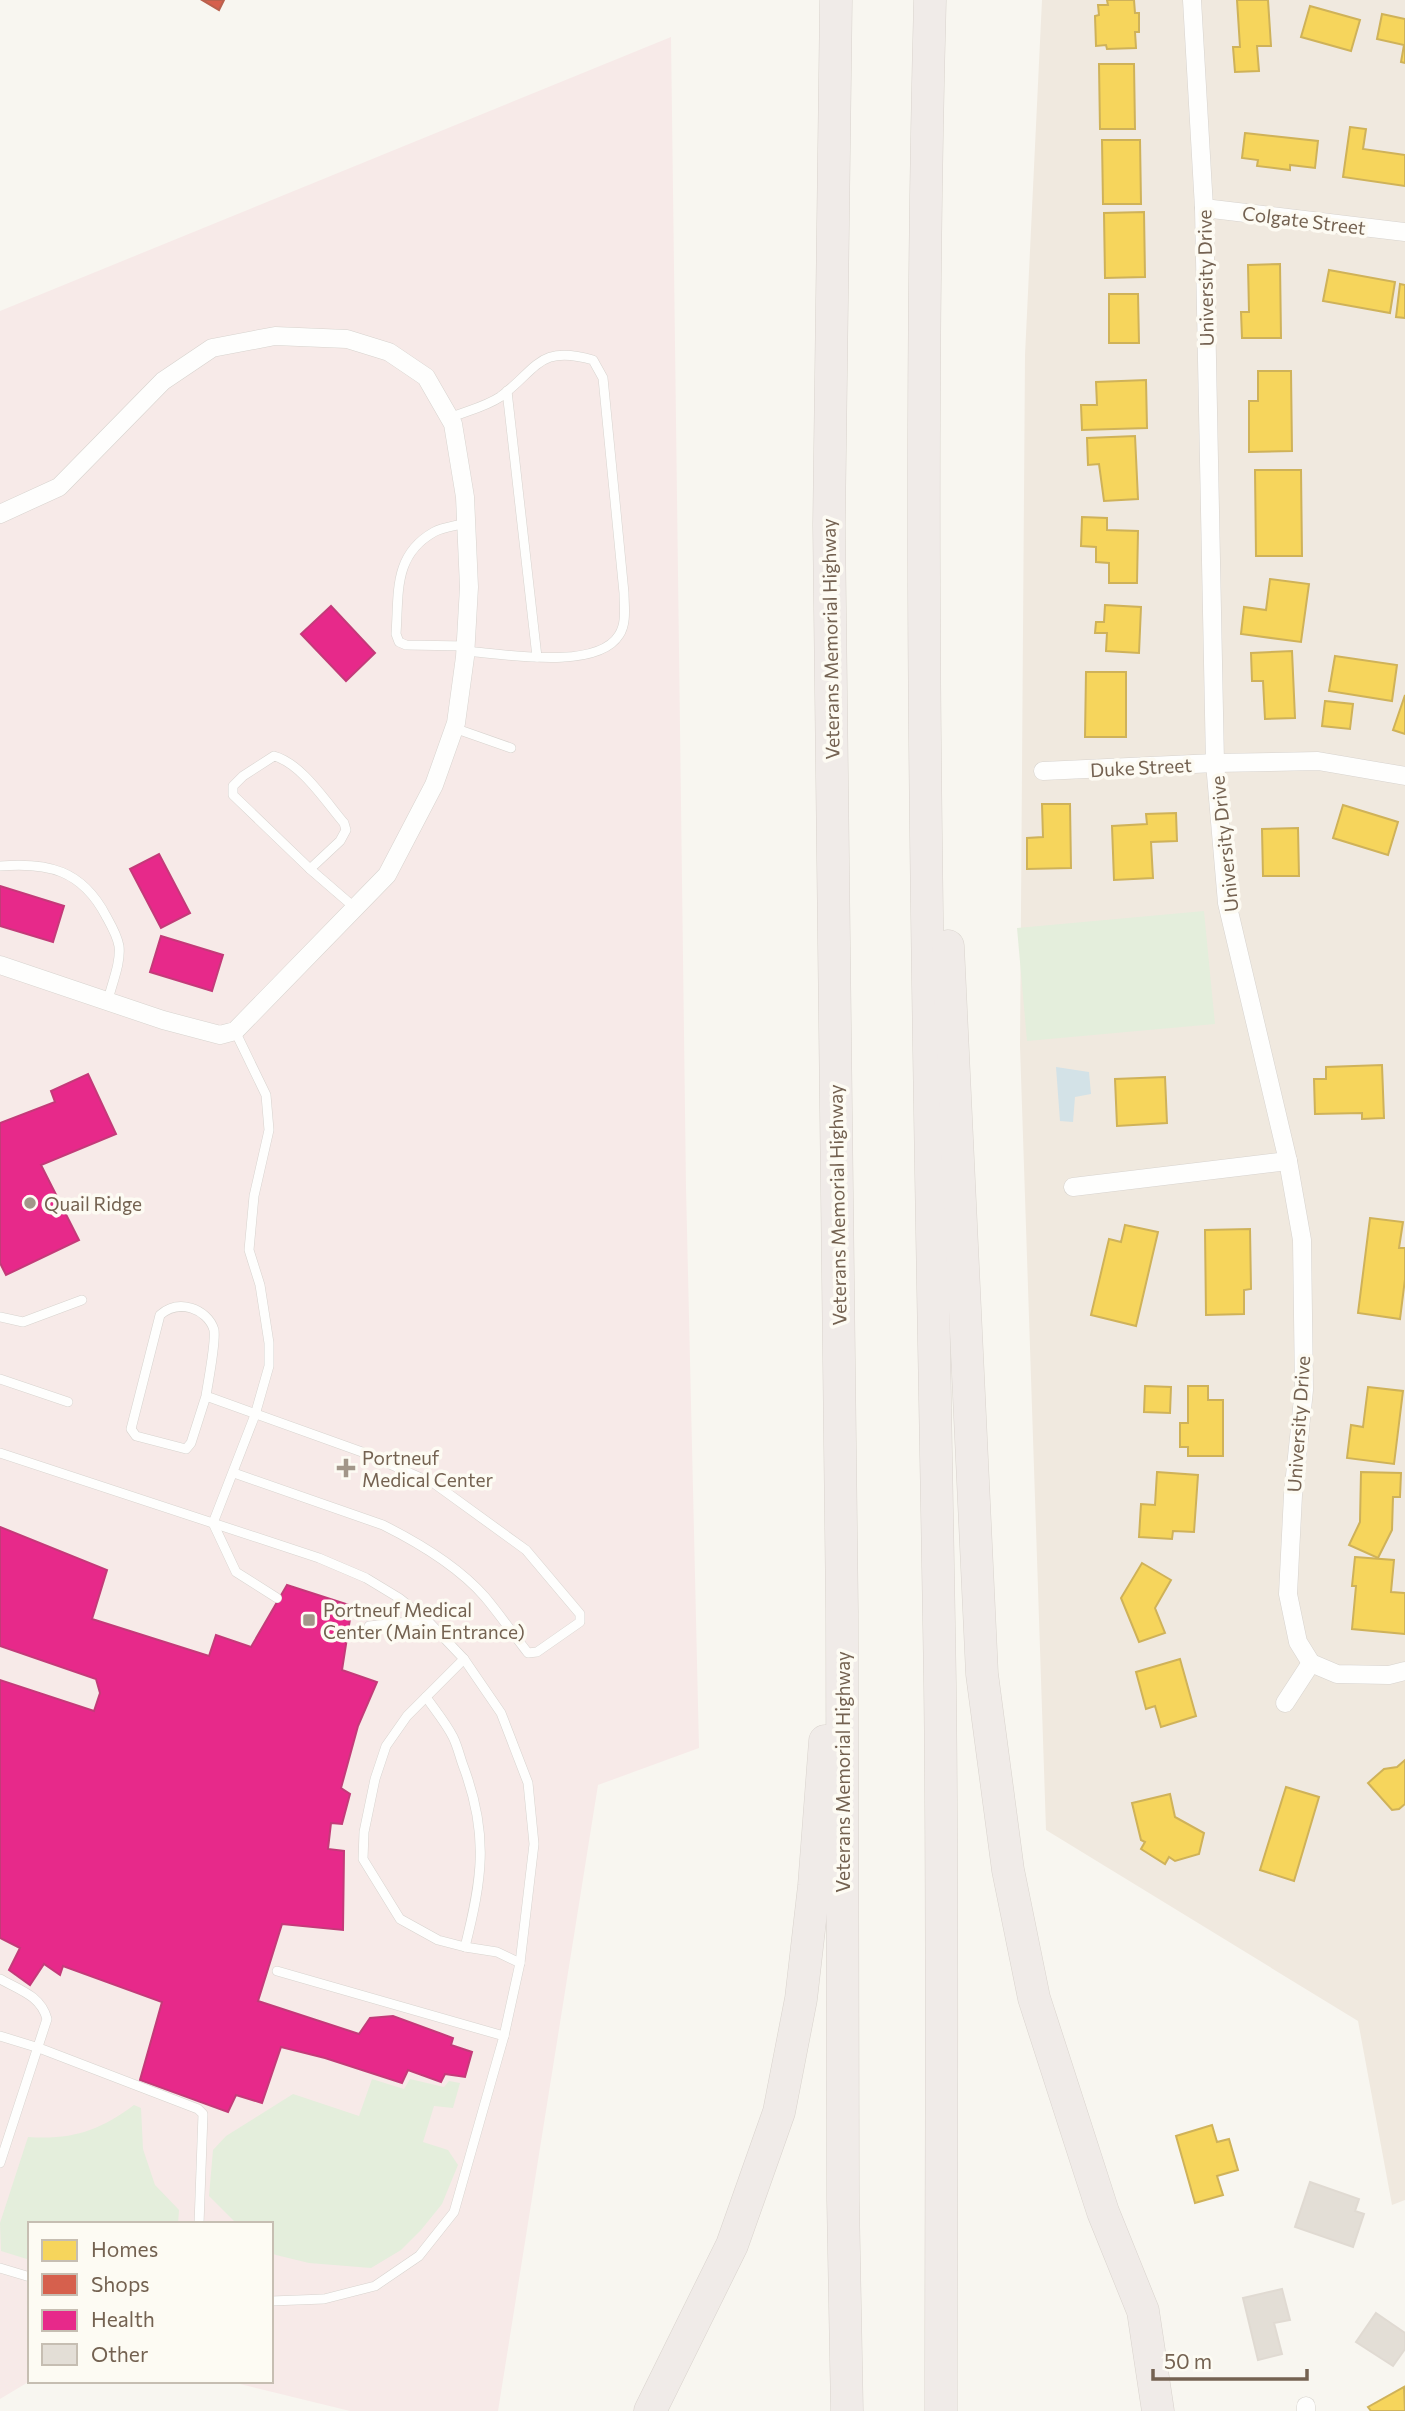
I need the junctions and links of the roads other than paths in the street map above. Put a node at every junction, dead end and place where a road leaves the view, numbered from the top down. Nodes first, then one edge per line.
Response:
1 (836, 0) edge
2 (930, 0) edge
3 (1192, 0) edge
4 (1203, 208) junction
5 (1405, 232) edge
6 (507, 391) junction
7 (450, 418) junction
8 (0, 514) edge
9 (466, 523) junction
10 (466, 649) junction
11 (537, 657) junction
12 (454, 728) junction
13 (511, 748) dead end
14 (1215, 763) junction
15 (1043, 771) dead end
16 (1405, 776) edge
17 (0, 866) edge
18 (310, 869) junction
19 (926, 873) junction
20 (355, 907) junction
21 (0, 965) edge
22 (108, 1000) junction
23 (234, 1031) junction
24 (1288, 1161) junction
25 (1073, 1187) dead end
26 (82, 1300) dead end
27 (0, 1317) edge
28 (0, 1379) edge
29 (206, 1396) junction
30 (68, 1402) dead end
31 (255, 1415) junction
32 (0, 1453) edge
33 (234, 1473) junction
34 (213, 1522) junction
35 (277, 1598) dead end
36 (842, 1611) junction
37 (427, 1620) junction
38 (369, 1626) dead end
39 (464, 1660) junction
40 (1311, 1663) junction
41 (1405, 1671) edge
42 (426, 1697) junction
43 (1285, 1703) dead end
44 (465, 1947) junction
45 (520, 1963) junction
46 (277, 1971) dead end
47 (0, 1979) edge
48 (0, 2036) edge
49 (504, 2036) junction
50 (39, 2048) junction
51 (0, 2163) edge
52 (199, 2222) edge
53 (0, 2268) edge
54 (28, 2276) edge
55 (273, 2301) edge
56 (1143, 2311) junction
57 (650, 2411) edge
58 (847, 2411) edge
59 (942, 2411) edge
60 (1158, 2411) edge
61 (1180, 2411) edge

1 - 36 highway, Veterans Memorial Highway
2 - 19 highway
3 - 4 street, University Drive
4 - 5 street, Colgate Street
4 - 14 street, University Drive
6 - 7 lane
6 - 11 lane
6 - 11 lane
7 - 8 street
7 - 9 street
9 - 10 street
9 - 10 lane
10 - 11 lane
10 - 12 street
12 - 13 lane
12 - 20 street
14 - 15 street, Duke Street
14 - 16 street, Duke Street
14 - 24 street, University Drive
17 - 22 lane
18 - 18 lane
18 - 20 lane
19 - 56 highway
19 - 59 highway
20 - 23 street
21 - 22 street
22 - 23 street
23 - 31 lane
24 - 25 street
24 - 40 street, University Drive
26 - 27 lane
28 - 30 lane
29 - 29 lane
29 - 31 lane
31 - 33 lane
31 - 33 lane
32 - 34 lane
33 - 34 lane
34 - 35 lane
34 - 37 lane
36 - 57 highway
36 - 58 highway, Veterans Memorial Highway
37 - 38 lane
37 - 39 lane
39 - 42 lane
39 - 45 lane
40 - 41 street
40 - 43 street
42 - 44 lane
42 - 44 lane
44 - 45 lane
45 - 49 lane
46 - 49 lane
47 - 50 lane
48 - 50 lane
49 - 55 lane
50 - 51 lane
50 - 52 lane
53 - 54 lane
56 - 60 highway
56 - 61 highway

